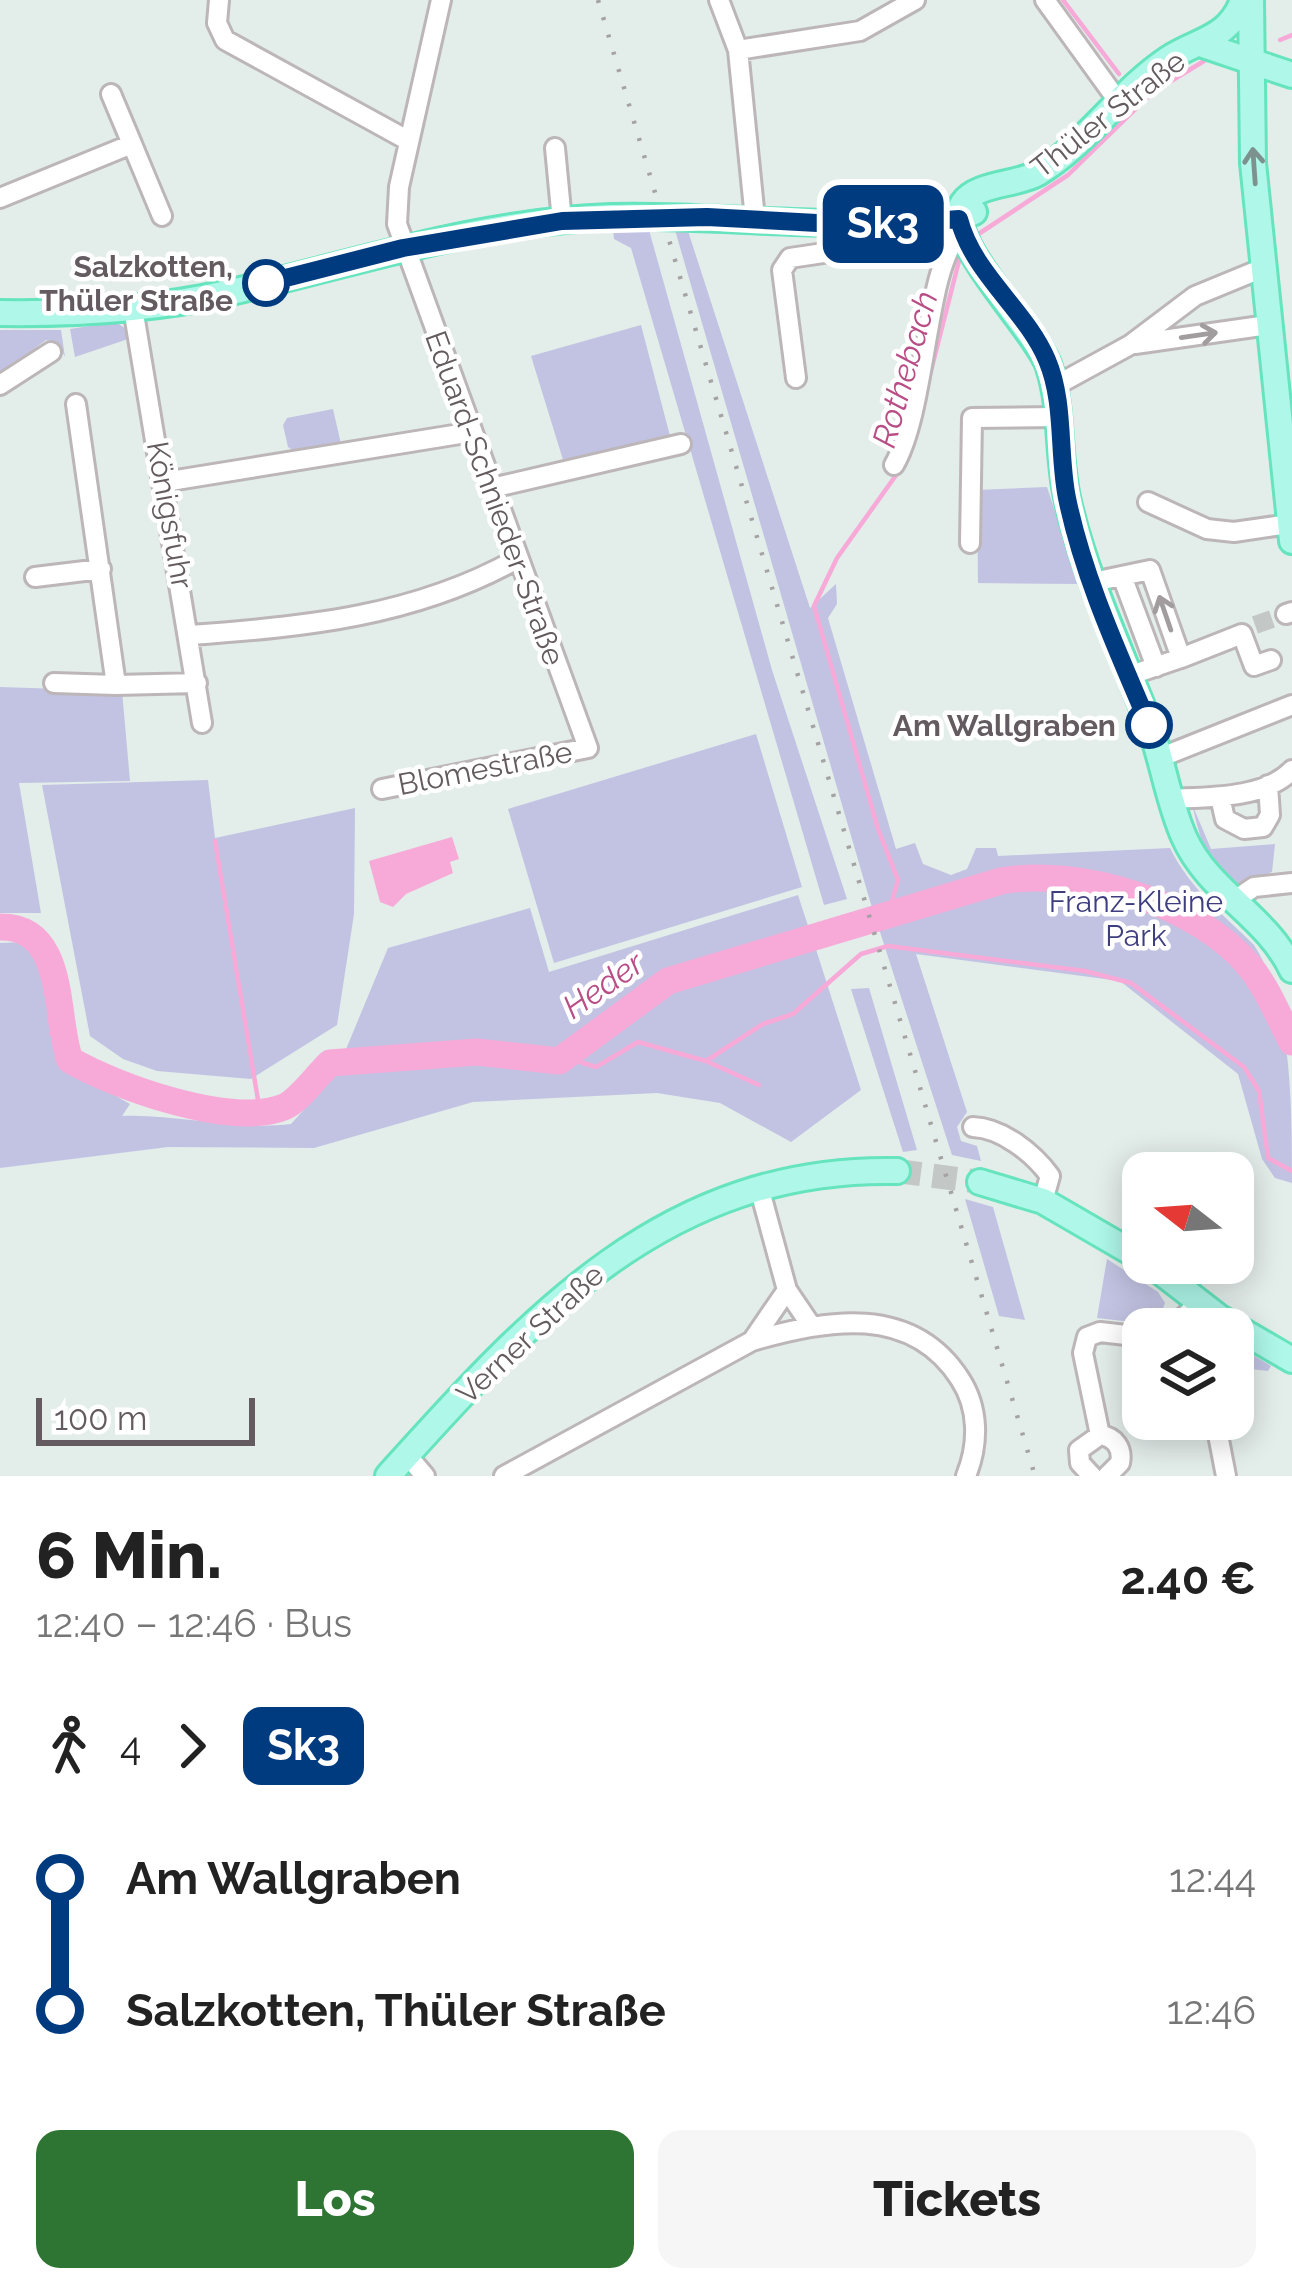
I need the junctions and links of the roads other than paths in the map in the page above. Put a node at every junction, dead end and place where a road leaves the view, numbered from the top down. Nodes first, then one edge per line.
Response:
1 (219, 0) edge
2 (441, 0) edge
3 (719, 0) edge
4 (915, 0) edge
5 (1045, 0) edge
6 (1247, 0) edge
7 (1210, 39) junction
8 (738, 50) junction
9 (1253, 54) junction
10 (1292, 63) edge
11 (1292, 76) edge
12 (111, 94) dead end
13 (1118, 101) junction
14 (410, 141) junction
15 (132, 144) junction
16 (555, 148) dead end
17 (0, 198) edge
18 (162, 216) dead end
19 (755, 219) junction
20 (562, 221) junction
21 (963, 239) junction
22 (403, 248) junction
23 (1263, 268) junction
24 (133, 308) junction
25 (0, 314) edge
26 (1268, 325) junction
27 (1130, 344) junction
28 (51, 352) dead end
29 (796, 378) dead end
30 (0, 385) edge
31 (1055, 386) junction
32 (76, 404) dead end
33 (1058, 417) junction
34 (472, 432) junction
35 (681, 443) dead end
36 (894, 465) dead end
37 (1288, 467) edge
38 (164, 482) junction
39 (492, 488) junction
40 (1148, 502) dead end
41 (1291, 532) edge
42 (970, 542) dead end
43 (517, 559) junction
44 (100, 569) junction
45 (1122, 576) junction
46 (35, 578) dead end
47 (1093, 582) junction
48 (190, 635) junction
49 (1181, 658) junction
50 (1271, 660) dead end
51 (1156, 667) junction
52 (1128, 676) junction
53 (55, 682) dead end
54 (197, 683) junction
55 (116, 685) junction
56 (1292, 706) edge
57 (202, 723) dead end
58 (588, 748) joint
59 (1159, 758) junction
60 (1292, 770) edge
61 (1268, 785) junction
62 (382, 789) dead end
63 (1220, 797) junction
64 (1170, 799) junction
65 (1292, 883) edge
66 (1232, 902) junction
67 (1292, 970) edge
68 (973, 1126) dead end
69 (897, 1171) tunnel mouth
70 (980, 1182) tunnel mouth
71 (758, 1187) junction
72 (1043, 1201) junction
73 (1122, 1247) edge
74 (1177, 1284) edge
75 (787, 1290) junction
76 (1200, 1301) junction
77 (1193, 1308) edge
78 (1205, 1308) edge
79 (810, 1324) junction
80 (1122, 1335) edge
81 (1254, 1340) edge
82 (752, 1341) junction
83 (1290, 1357) edge
84 (1100, 1435) junction
85 (1219, 1440) edge
86 (407, 1455) junction
87 (388, 1476) edge
88 (424, 1476) edge
89 (504, 1476) edge
90 (966, 1476) edge
91 (1092, 1476) edge
92 (1107, 1476) edge
93 (1226, 1476) edge

1 - 14 street
2 - 14 street
3 - 8 street
4 - 8 street
5 - 13 street
6 - 7 main road
6 - 9 main road
7 - 9 main road, Thüler Straße
7 - 13 main road, Thüler Straße
8 - 19 street
9 - 10 main road
9 - 11 main road
23 -> 9 main road
12 - 15 street
13 - 21 main road, Thüler Straße
14 - 22 street
15 - 17 street
15 - 18 street
16 - 20 street
19 - 20 main road, Thüler Straße
19 - 21 main road, Thüler Straße
20 - 22 main road, Thüler Straße
21 - 29 street
21 - 31 main road
21 - 36 street
22 - 24 main road, Thüler Straße
22 - 34 street, Eduard-Schnieder-Straße
23 - 26 main road
23 - 27 street
24 - 25 main road, Thüler Straße
24 - 38 street, Königsfuhr
27 -> 26 street
26 - 37 main road
27 - 31 street
28 - 30 street
31 - 33 main road
32 - 44 street
33 - 42 street
33 - 47 main road
34 - 38 street
34 - 39 street, Eduard-Schnieder-Straße
35 - 39 street
37 - 41 main road
38 - 48 street, Königsfuhr
39 - 43 street, Eduard-Schnieder-Straße
40 - 41 street
43 - 48 street
43 - 58 street, Eduard-Schnieder-Straße
44 - 46 street
44 - 55 street
45 - 47 street
49 -> 45 street
45 - 51 street
47 - 52 main road
48 - 54 street, Königsfuhr
49 - 50 street
49 - 51 street
51 - 52 street
52 - 59 main road
53 - 55 street
54 - 55 street
54 - 57 street, Königsfuhr
56 - 59 street
58 - 62 street, Blomestraße
59 - 64 main road
60 - 61 street
61 - 63 street
61 - 63 street
63 - 64 street
64 - 66 main road
65 - 66 street
66 - 67 main road
68 - 72 street
69 - 71 main road, Verner Straße
70 - 72 main road
71 - 75 street
71 - 86 main road, Verner Straße
72 - 73 main road
74 - 76 main road
75 - 79 street
75 - 82 street
76 - 77 street
76 - 78 main road
79 - 82 street
79 - 90 street
80 - 84 street
81 - 83 main road
82 - 89 street
84 - 91 street
84 - 92 street
85 - 93 street
86 - 87 main road, Verner Straße
86 - 88 street

